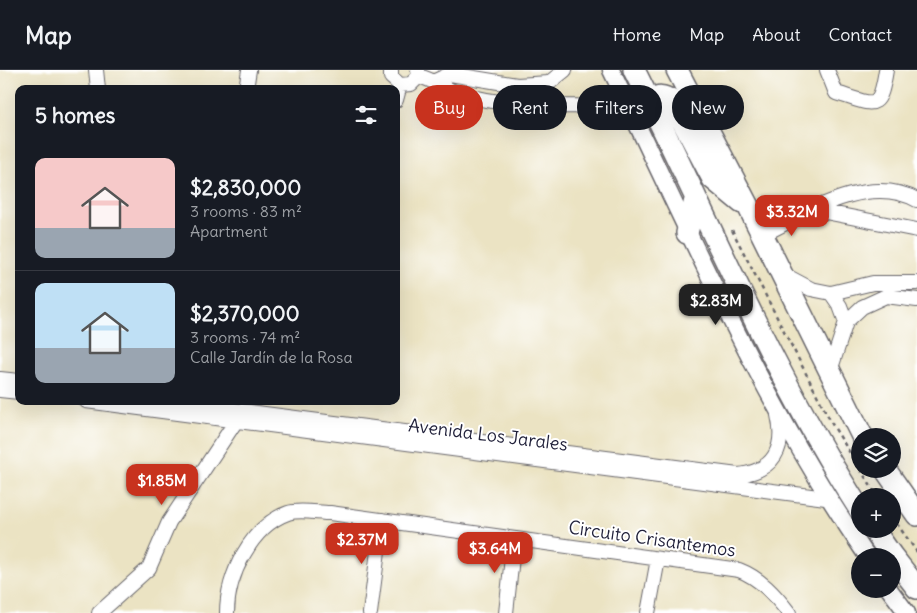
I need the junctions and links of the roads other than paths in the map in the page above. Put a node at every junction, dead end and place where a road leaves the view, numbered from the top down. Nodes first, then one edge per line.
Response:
1 (96, 70) edge
2 (249, 70) edge
3 (391, 70) edge
4 (565, 70) edge
5 (611, 70) edge
6 (634, 70) edge
7 (677, 70) edge
8 (827, 70) edge
9 (886, 70) edge
10 (419, 73) edge
11 (435, 81) junction
12 (98, 85) edge
13 (247, 85) edge
14 (400, 85) joint
15 (618, 85) edge
16 (642, 85) edge
17 (662, 96) edge
18 (577, 107) edge
19 (662, 127) edge
20 (640, 130) edge
21 (695, 200) junction
22 (917, 200) edge
23 (750, 210) junction
24 (815, 210) junction
25 (917, 230) edge
26 (687, 233) junction
27 (762, 235) junction
28 (781, 273) junction
29 (917, 283) edge
30 (831, 293) junction
31 (917, 300) edge
32 (846, 322) junction
33 (830, 371) junction
34 (0, 379) edge
35 (15, 381) edge
36 (0, 390) edge
37 (15, 392) edge
38 (124, 405) edge
39 (183, 405) edge
40 (776, 410) junction
41 (239, 417) junction
42 (858, 428) edge
43 (891, 478) edge
44 (851, 495) edge
45 (826, 498) junction
46 (917, 515) edge
47 (382, 520) junction
48 (514, 538) junction
49 (861, 548) edge
50 (658, 558) junction
51 (901, 568) edge
52 (917, 588) edge
53 (896, 598) edge
54 (787, 612) edge
55 (99, 613) edge
56 (227, 613) edge
57 (370, 613) edge
58 (506, 613) edge
59 (648, 613) edge
60 (908, 613) edge

1 - 12 street
2 - 13 street
3 - 14 street
4 - 11 street
5 - 15 street
6 - 16 main road
7 - 23 main road
8 - 9 street
10 - 11 street
10 - 14 street
11 - 18 street
17 - 23 main road
19 - 21 main road
20 - 26 street
21 - 26 main road
21 - 44 main road
22 - 24 street
23 - 27 main road
24 - 25 street
24 - 27 street
26 - 40 street
27 - 28 main road
28 - 30 street
28 - 33 main road
29 - 30 street
30 - 32 street
31 - 32 street
32 - 33 street
33 - 42 main road
34 - 35 street
36 - 37 street
38 - 41 street, Avenida Los Jarales
39 - 41 street, Avenida Los Jarales
40 - 41 street, Avenida Los Jarales
40 - 45 street
41 - 45 street, Avenida Los Jarales
41 - 55 street
43 - 46 main road
45 - 49 street
47 - 48 street, Circuito Crisantemos
47 - 56 street, Circuito Crisantemos
47 - 57 street
48 - 50 street, Circuito Crisantemos
48 - 58 street
50 - 54 street, Circuito Crisantemos
50 - 59 street
51 - 52 main road
53 - 60 street

